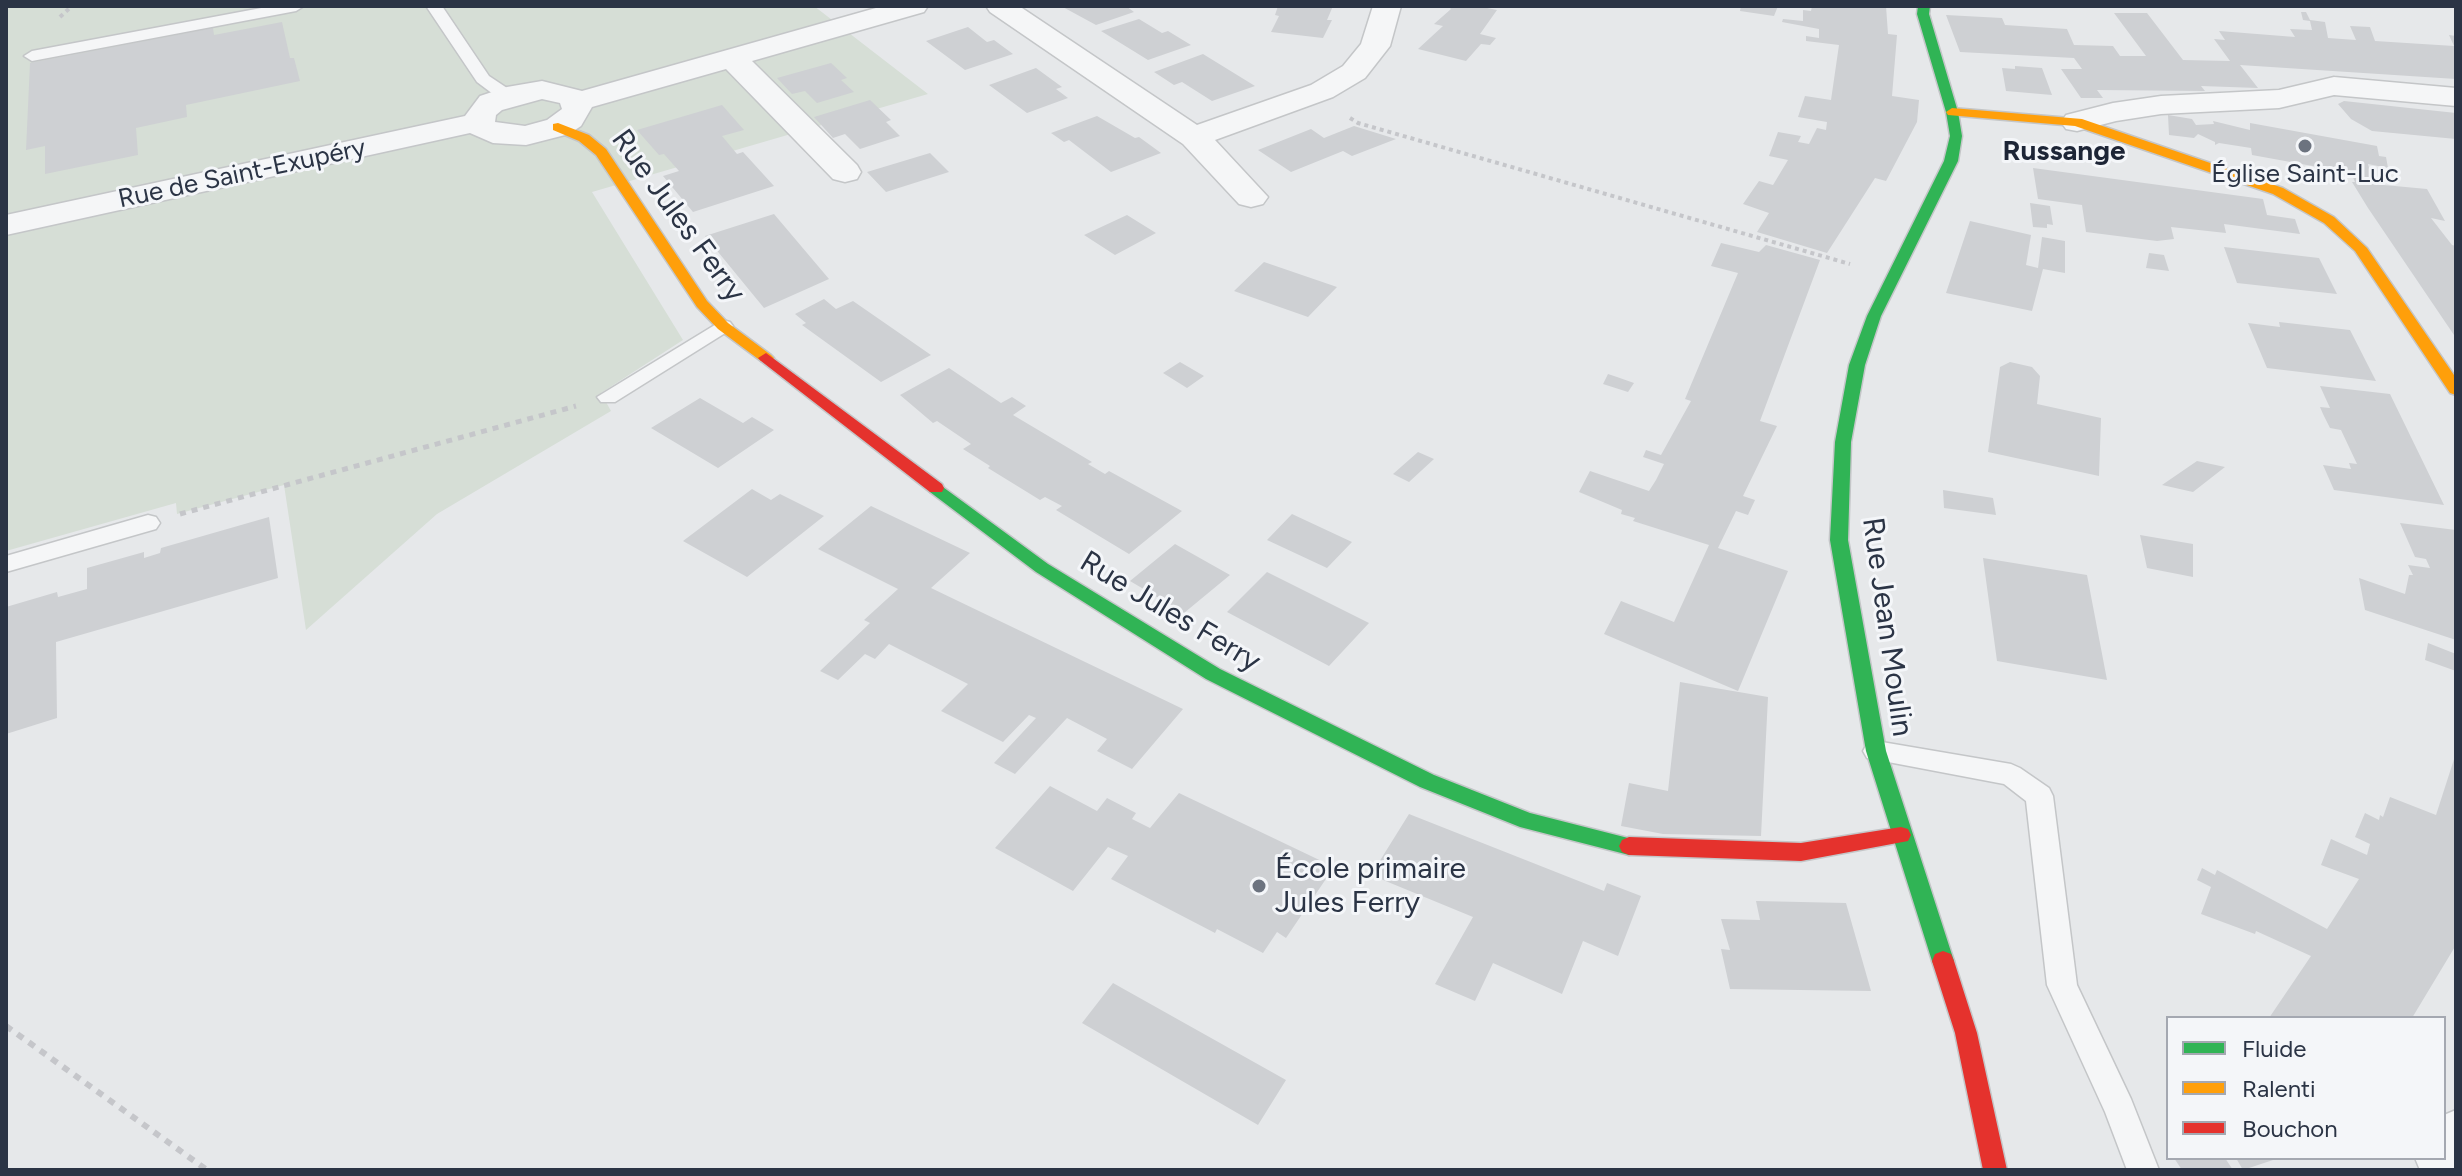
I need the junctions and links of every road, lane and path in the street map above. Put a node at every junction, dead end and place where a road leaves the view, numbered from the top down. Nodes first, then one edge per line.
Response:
1 (296, 6) edge
2 (434, 6) edge
3 (914, 6) edge
4 (1000, 6) edge
5 (1387, 6) edge
6 (1924, 6) edge
7 (32, 56) dead end
8 (732, 58) junction
9 (507, 96) junction
10 (2456, 97) edge
11 (1952, 112) junction
12 (568, 114) junction
13 (479, 122) junction
14 (2077, 122) junction
15 (1358, 123) dead end
16 (1194, 137) junction
17 (845, 172) dead end
18 (1251, 197) dead end
19 (6, 225) edge
20 (1822, 256) dead end
21 (723, 326) junction
22 (2456, 390) edge
23 (608, 397) joint
24 (148, 523) joint
25 (6, 564) edge
26 (1876, 751) junction
27 (1901, 835) junction
28 (6, 1026) edge
29 (207, 1170) edge
30 (1995, 1170) edge
31 (2143, 1170) edge

1 - 7 lane
2 - 9 lane
3 - 8 street
4 - 16 street
5 - 16 street
6 - 11 street, Rue Jean Moulin
8 - 12 street
8 - 17 street
9 - 12 street
9 - 13 street
10 - 14 street
11 - 14 street
11 - 26 street, Rue Jean Moulin
12 - 13 street
12 - 21 street, Rue Jules Ferry
13 - 19 street, Rue de Saint-Exupéry
14 - 22 street
15 - 20 path
16 - 18 street
21 - 23 lane
21 - 27 street, Rue Jules Ferry
23 - 24 path
24 - 25 lane
26 - 27 street, Rue Jean Moulin
26 - 31 lane
27 - 30 street, Rue Jean Moulin
28 - 29 path

